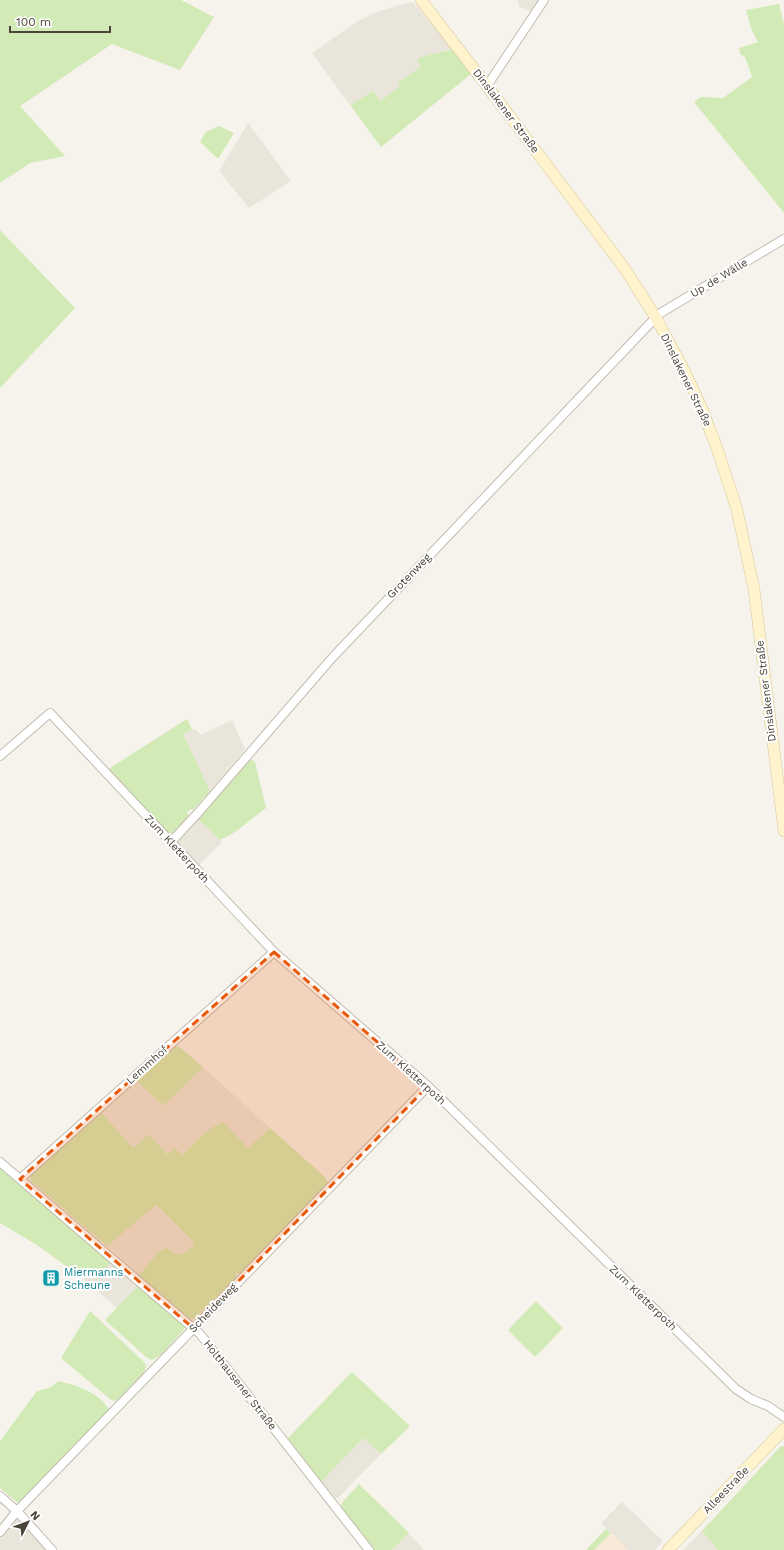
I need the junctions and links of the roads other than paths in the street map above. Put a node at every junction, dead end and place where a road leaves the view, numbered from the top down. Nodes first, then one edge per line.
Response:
1 (420, 0) edge
2 (544, 0) edge
3 (488, 86) junction
4 (784, 239) edge
5 (656, 318) junction
6 (0, 756) edge
7 (784, 830) edge
8 (171, 842) junction
9 (274, 952) junction
10 (428, 1086) junction
11 (0, 1162) edge
12 (20, 1178) junction
13 (193, 1328) junction
14 (784, 1418) edge
15 (784, 1429) edge
16 (0, 1496) edge
17 (17, 1511) junction
18 (0, 1532) edge
19 (52, 1550) edge
20 (369, 1550) edge
21 (668, 1550) edge

1 - 3 main road, Dinslakener Straße
2 - 3 street
3 - 5 main road, Dinslakener Straße
4 - 5 street, Up de Wälle
5 - 7 main road, Dinslakener Straße
5 - 8 street, Grotenweg
6 - 8 street, Zum Kletterpoth
8 - 9 street, Zum Kletterpoth
9 - 10 street, Zum Kletterpoth
9 - 12 street, Lemmhof
10 - 13 street, Scheideweg
10 - 14 street, Zum Kletterpoth
11 - 12 street, Holthausener Straße
12 - 13 street, Holthausener Straße
13 - 17 street, Scheideweg
13 - 20 street, Holthausener Straße
15 - 21 main road, Alleestraße
16 - 17 street
17 - 18 street, Scheideweg
17 - 19 street

